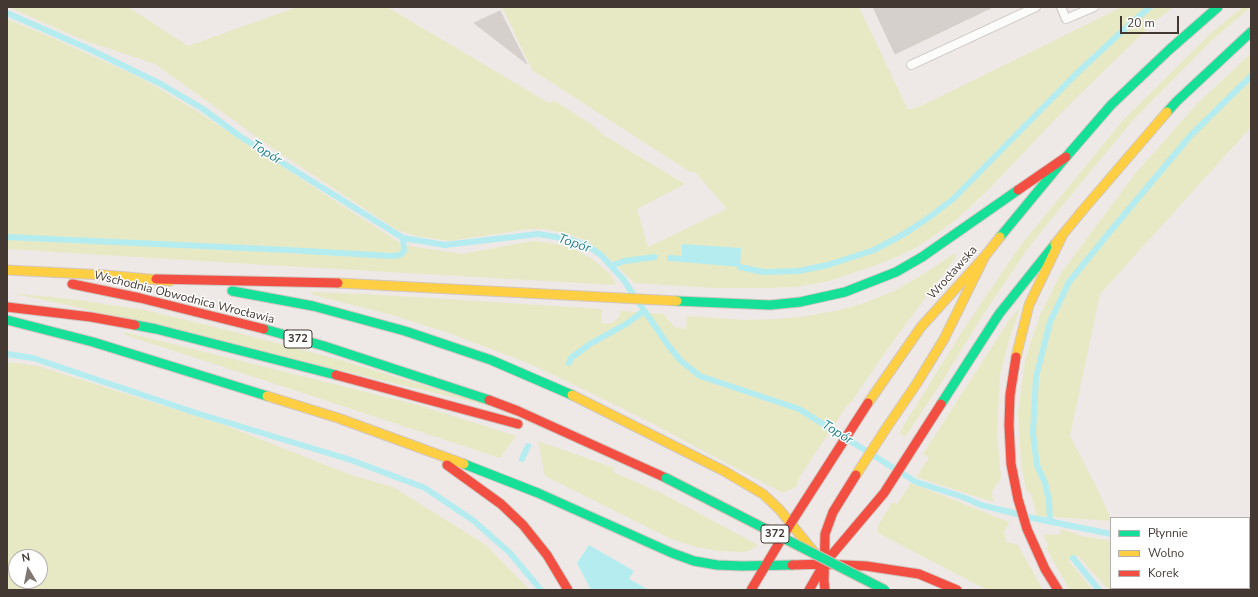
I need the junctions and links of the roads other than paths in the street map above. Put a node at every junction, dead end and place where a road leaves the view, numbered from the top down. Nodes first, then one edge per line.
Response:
1 (1036, 7) edge
2 (1061, 7) edge
3 (1094, 7) edge
4 (1218, 7) edge
5 (1251, 32) edge
6 (911, 65) dead end
7 (1066, 157) junction
8 (1062, 234) junction
9 (985, 256) junction
10 (7, 271) edge
11 (156, 279) junction
12 (7, 307) edge
13 (7, 320) edge
14 (578, 439) junction
15 (427, 450) junction
16 (791, 523) junction
17 (824, 564) junction
18 (765, 566) junction
19 (568, 590) edge
20 (750, 590) edge
21 (809, 590) edge
22 (825, 590) edge
23 (885, 590) edge
24 (957, 590) edge
25 (1058, 590) edge

1 - 6 lane
2 - 3 lane
4 - 7 main road, Wrocławska
5 - 8 main road
7 - 9 main road, Wrocławska
7 - 11 main road
8 - 17 main road
8 - 25 main road
9 - 16 main road, Wrocławska
9 - 17 main road
10 - 11 main road
10 - 14 main road, Wschodnia Obwodnica Wrocławia / 372
11 - 16 main road
12 - 14 main road, Wschodnia Obwodnica Wrocławia / 372
13 - 15 main road
14 - 23 main road, Wschodnia Obwodnica Wrocławia / 372, bridge
15 - 18 main road
15 - 19 main road
16 - 17 main road
16 - 18 main road, Wrocławska
17 - 18 main road
17 - 21 main road
17 - 22 main road
17 - 24 main road
18 - 20 main road, Wrocławska

